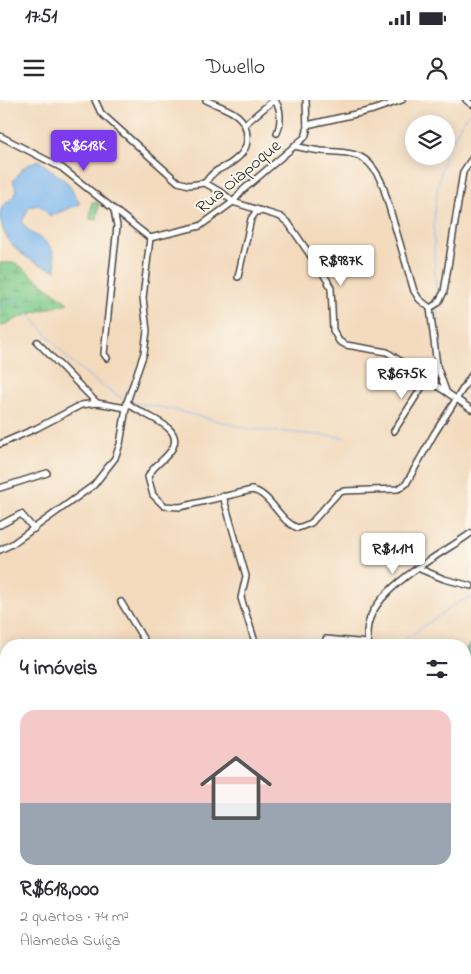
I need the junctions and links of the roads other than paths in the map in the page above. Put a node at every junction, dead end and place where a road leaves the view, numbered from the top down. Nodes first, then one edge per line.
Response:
1 (95, 100) edge
2 (206, 100) edge
3 (274, 100) edge
4 (306, 100) edge
5 (402, 100) edge
6 (466, 100) edge
7 (471, 104) edge
8 (245, 124) junction
9 (307, 125) junction
10 (277, 134) dead end
11 (0, 136) edge
12 (294, 146) junction
13 (471, 160) edge
14 (205, 183) junction
15 (233, 202) junction
16 (114, 209) junction
17 (265, 211) junction
18 (150, 238) junction
19 (238, 277) dead end
20 (430, 308) junction
21 (37, 342) dead end
22 (107, 358) dead end
23 (437, 366) junction
24 (471, 376) edge
25 (427, 379) junction
26 (432, 383) junction
27 (446, 392) junction
28 (456, 398) junction
29 (128, 400) junction
30 (98, 403) junction
31 (126, 408) junction
32 (471, 409) edge
33 (394, 431) dead end
34 (0, 444) edge
35 (47, 473) dead end
36 (0, 488) edge
37 (223, 496) junction
38 (0, 524) edge
39 (34, 529) junction
40 (471, 534) edge
41 (0, 550) edge
42 (420, 569) junction
43 (471, 586) edge
44 (121, 602) dead end
45 (143, 639) edge
46 (254, 639) edge
47 (368, 639) edge

1 - 14 street
2 - 8 street
3 - 8 street
3 - 10 street
4 - 9 street
5 - 9 street
6 - 7 street
8 - 14 street
9 - 12 street, Rua Oiapoque
11 - 16 street
12 - 15 street, Rua Oiapoque
12 - 20 street
13 - 20 street
14 - 15 street
15 - 17 street
15 - 18 street, Rua Oiapoque
16 - 18 street
16 - 22 street
17 - 19 street
17 - 25 street
18 - 29 street
20 - 23 street
21 - 30 street
23 - 26 street
23 - 27 street
24 - 28 street
25 - 26 street
25 - 33 street
26 - 27 street
27 - 28 street
28 - 32 street
28 - 37 street
29 - 31 street
29 - 37 street
30 - 31 street
30 - 34 street
31 - 39 street
35 - 36 street
37 - 46 street
38 - 39 street
39 - 41 street
40 - 42 street
42 - 43 street
42 - 47 street
44 - 45 street

